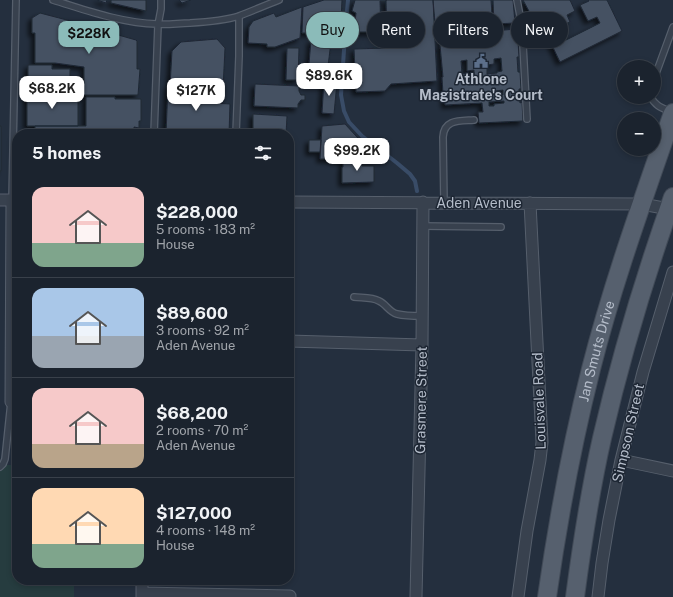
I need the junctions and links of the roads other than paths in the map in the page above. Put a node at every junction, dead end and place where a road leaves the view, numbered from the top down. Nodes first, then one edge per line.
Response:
1 (16, 0) edge
2 (53, 0) edge
3 (161, 0) edge
4 (279, 0) edge
5 (517, 0) edge
6 (239, 16) junction
7 (158, 24) junction
8 (673, 27) edge
9 (661, 60) edge
10 (656, 104) edge
11 (673, 113) edge
12 (528, 119) dead end
13 (474, 120) dead end
14 (15, 129) edge
15 (154, 129) edge
16 (236, 129) edge
17 (0, 200) edge
18 (12, 200) edge
19 (294, 202) edge
20 (423, 202) junction
21 (444, 203) junction
22 (530, 203) junction
23 (671, 203) edge
24 (642, 204) junction
25 (423, 226) junction
26 (501, 227) dead end
27 (673, 272) edge
28 (354, 297) dead end
29 (12, 301) edge
30 (422, 316) junction
31 (294, 341) edge
32 (422, 345) junction
33 (9, 402) edge
34 (621, 460) junction
35 (0, 467) edge
36 (673, 471) edge
37 (142, 595) edge
38 (290, 596) edge
39 (416, 597) edge
40 (518, 597) edge
41 (547, 597) edge
42 (575, 597) edge
43 (598, 597) edge

1 - 14 lane
2 - 7 lane
3 - 7 lane
4 - 6 lane
5 - 12 lane
6 - 7 lane
6 - 16 lane
7 - 15 lane
8 - 9 lane
10 - 11 lane
11 - 24 main road, Jan Smuts Drive
13 - 21 lane
17 - 18 street
19 - 20 street, Aden Avenue
20 - 21 street, Aden Avenue
20 - 25 street, Grasmere Street
21 - 22 street, Aden Avenue
22 - 24 street, Aden Avenue
22 - 40 street, Louisvale Road
23 - 24 street, Aden Avenue
23 - 42 main road, Jan Smuts Drive
24 - 41 main road, Jan Smuts Drive
25 - 26 lane
25 - 30 street, Grasmere Street
27 - 34 street, Simpson Street
28 - 30 lane
29 - 33 street
30 - 32 street, Grasmere Street
31 - 32 street
32 - 39 street, Grasmere Street
33 - 35 lane
34 - 36 street
34 - 43 street, Simpson Street
37 - 38 street

